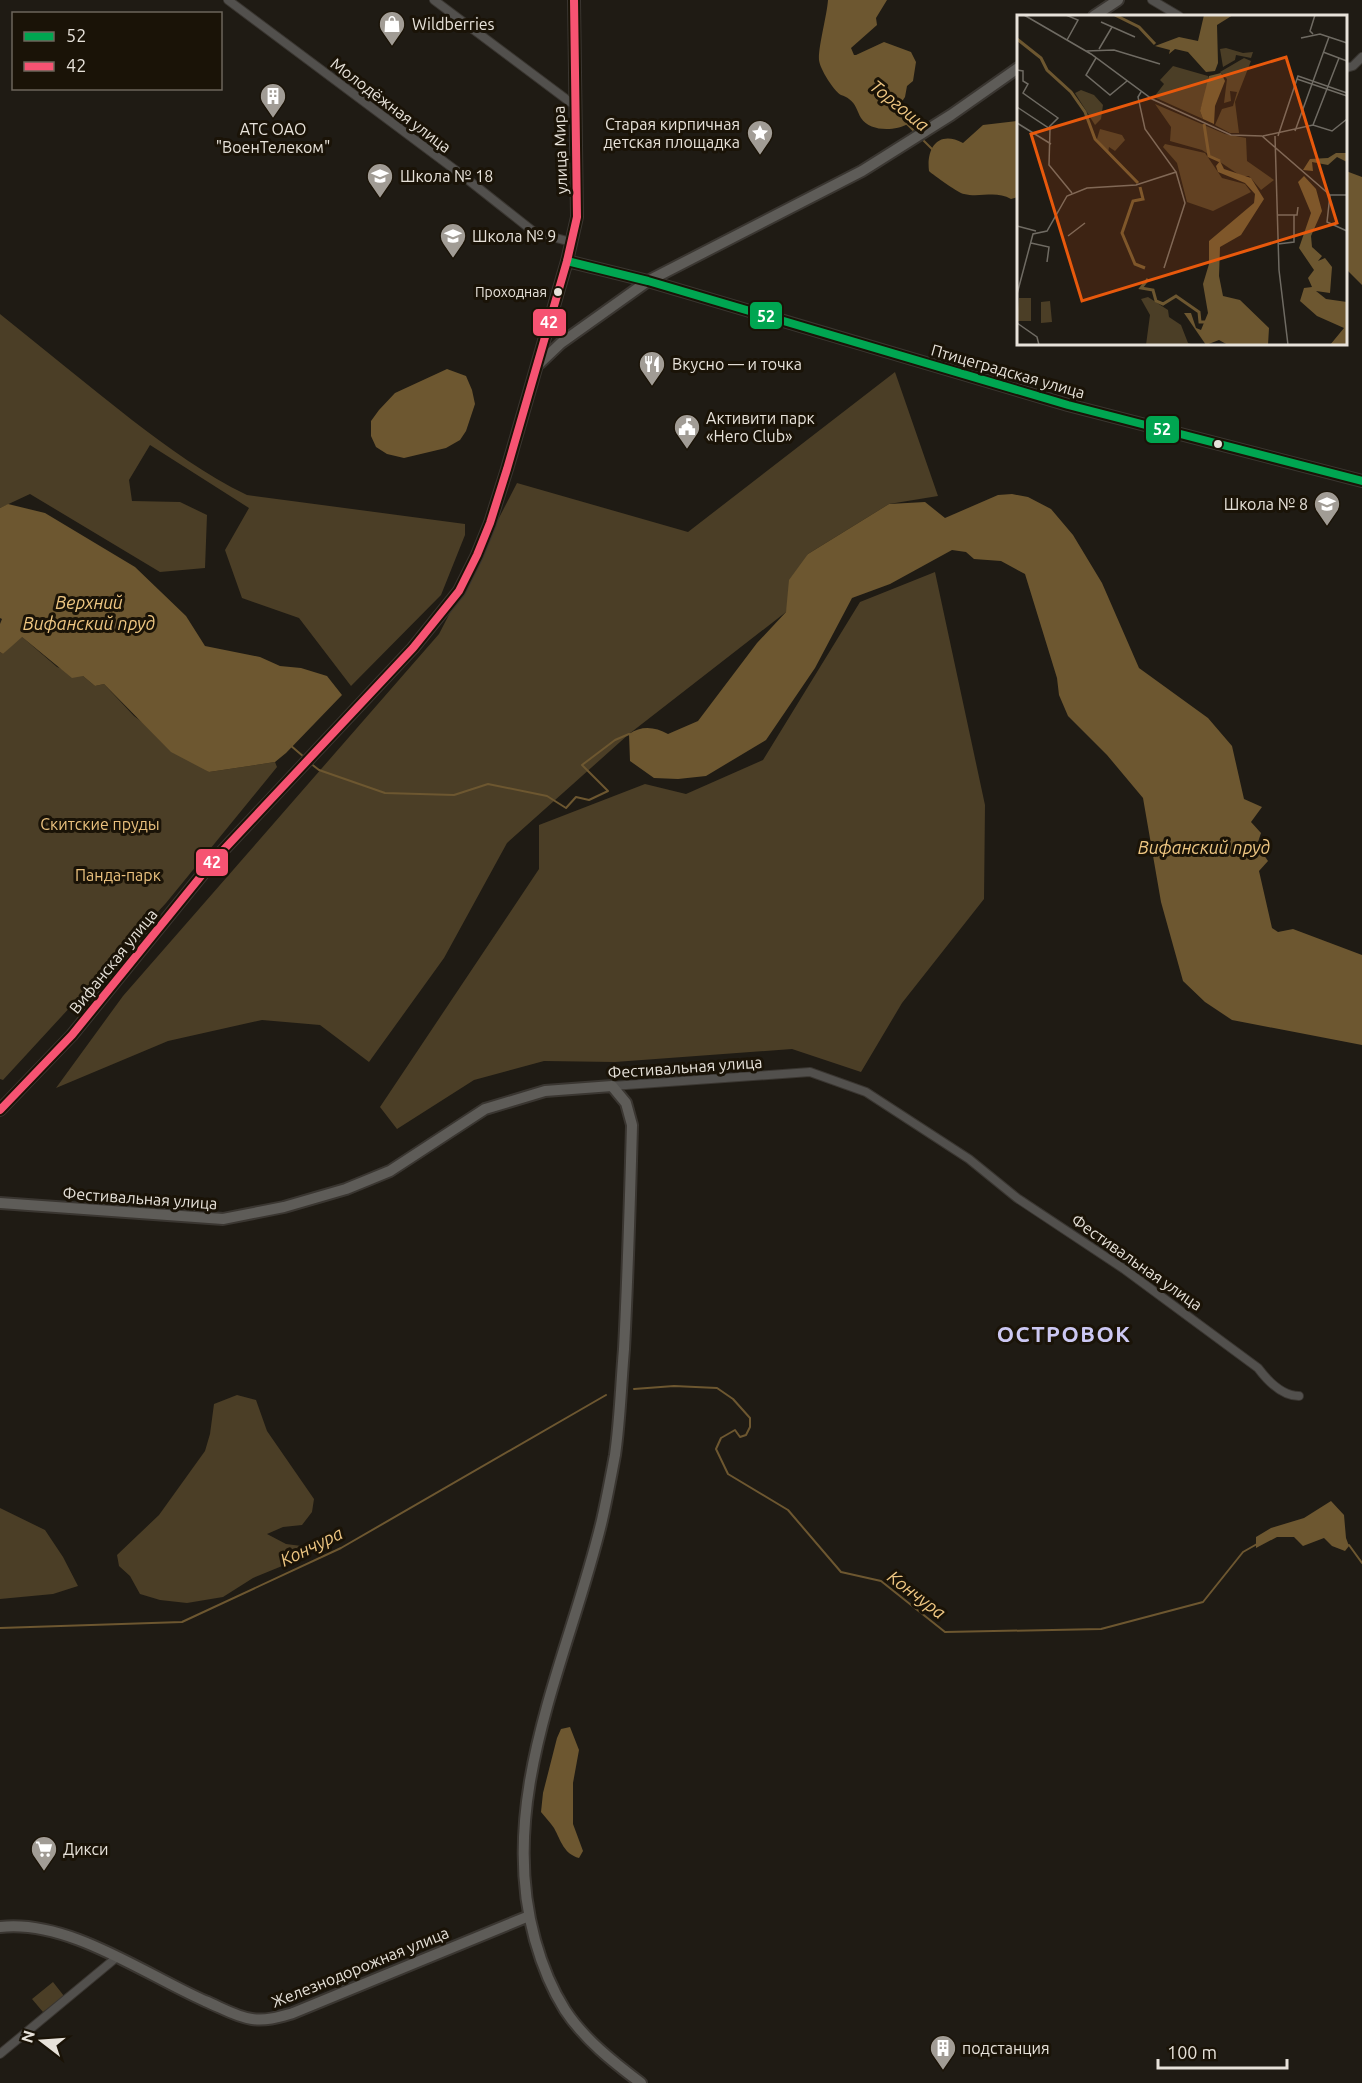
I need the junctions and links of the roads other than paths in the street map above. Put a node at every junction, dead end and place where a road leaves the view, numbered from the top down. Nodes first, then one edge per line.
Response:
1 (228, 0) edge
2 (434, 0) edge
3 (574, 0) edge
4 (1118, 0) edge
5 (1152, 0) edge
6 (1096, 15) edge
7 (1177, 15) edge
8 (1362, 57) edge
9 (1347, 68) edge
10 (1017, 69) edge
11 (574, 105) junction
12 (571, 242) junction
13 (567, 261) junction
14 (648, 281) junction
15 (538, 366) junction
16 (1362, 481) edge
17 (612, 1086) junction
18 (0, 1110) edge
19 (0, 1203) edge
20 (1299, 1396) dead end
21 (529, 1916) junction
22 (0, 1927) edge
23 (117, 1957) junction
24 (0, 2054) edge
25 (641, 2083) edge

1 - 12 street, Молодёжная улица
2 - 11 street
3 - 11 main road, улица Мира
4 - 6 main road
5 - 7 street
8 - 9 street
10 - 14 main road
11 - 12 main road, улица Мира
12 - 13 main road, улица Мира
13 - 14 main road, Птицеградская улица
13 - 15 main road, улица Мира
14 - 15 main road
14 - 16 main road, Птицеградская улица
15 - 18 main road, Вифанская улица
17 - 19 main road, Фестивальная улица
17 - 20 street, Фестивальная улица
17 - 21 main road
21 - 23 main road, Железнодорожная улица
21 - 25 main road
22 - 23 main road, Железнодорожная улица
23 - 24 street

